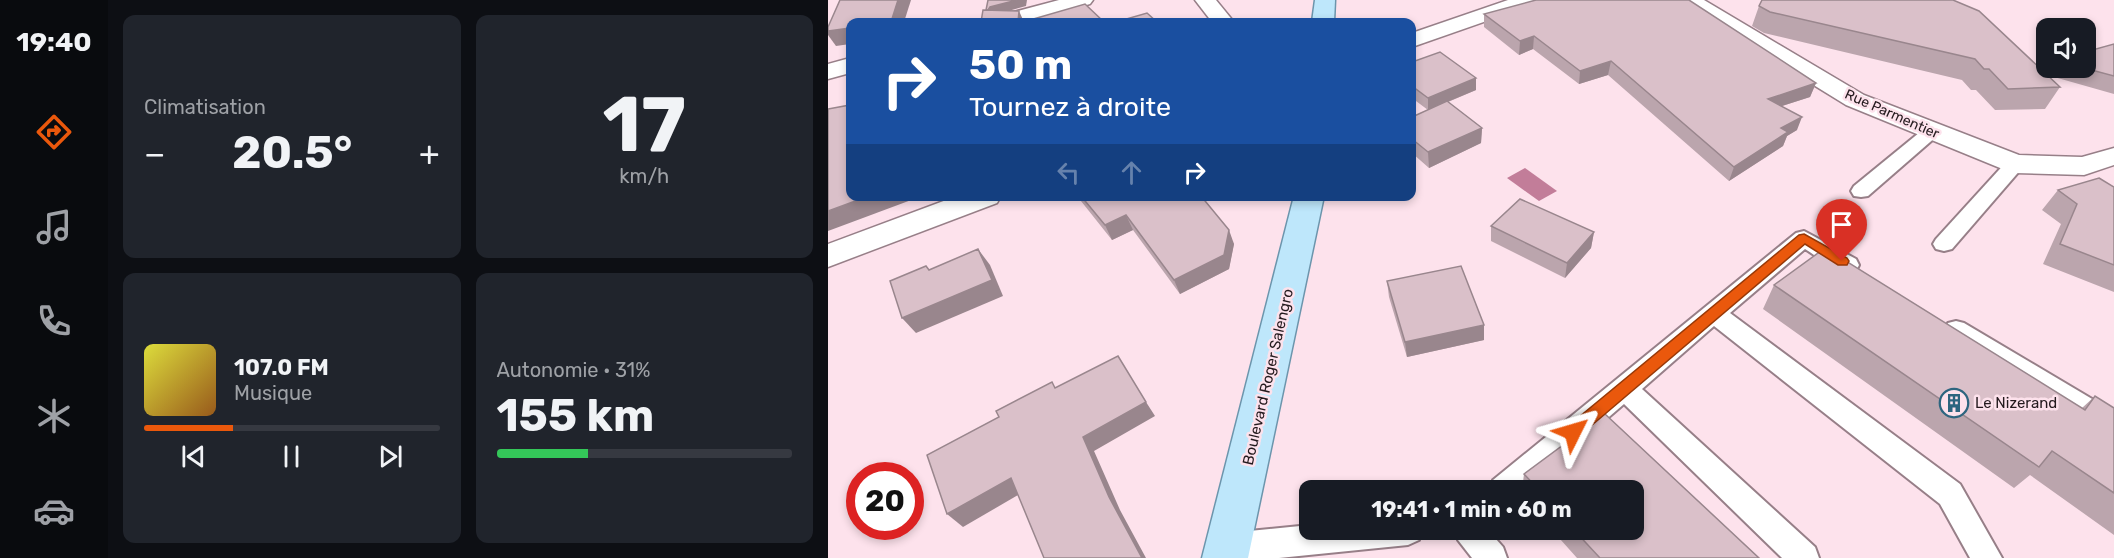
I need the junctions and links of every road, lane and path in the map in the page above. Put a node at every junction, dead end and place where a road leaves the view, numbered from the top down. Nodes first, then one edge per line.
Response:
1 (1083, 0) edge
2 (1205, 0) edge
3 (1325, 0) edge
4 (1528, 0) edge
5 (1689, 0) edge
6 (1018, 18) edge
7 (1220, 18) edge
8 (1323, 18) edge
9 (1416, 39) edge
10 (846, 66) edge
11 (828, 72) edge
12 (1930, 132) junction
13 (2114, 156) edge
14 (2015, 164) junction
15 (1861, 190) dead end
16 (974, 201) edge
17 (1308, 201) edge
18 (1944, 244) dead end
19 (828, 256) edge
20 (1864, 274) edge
21 (1714, 313) junction
22 (1934, 317) edge
23 (1624, 389) junction
24 (2114, 426) edge
25 (1515, 480) edge
26 (1329, 540) edge
27 (1477, 540) edge
28 (1227, 553) edge
29 (1492, 558) edge
30 (1804, 558) edge
31 (1987, 558) edge

1 - 6 street
2 - 7 street
3 - 8 main road
4 - 9 street
5 - 12 street, Rue Parmentier
10 - 11 street
12 - 14 street, Rue Parmentier
12 - 15 lane
13 - 14 street, Rue Parmentier
14 - 18 lane
16 - 19 street
17 - 28 main road, Boulevard Roger Salengro
20 - 21 lane
21 - 23 lane
21 - 31 lane
22 - 24 lane
23 - 25 lane
23 - 30 lane
26 - 28 lane
27 - 29 lane

